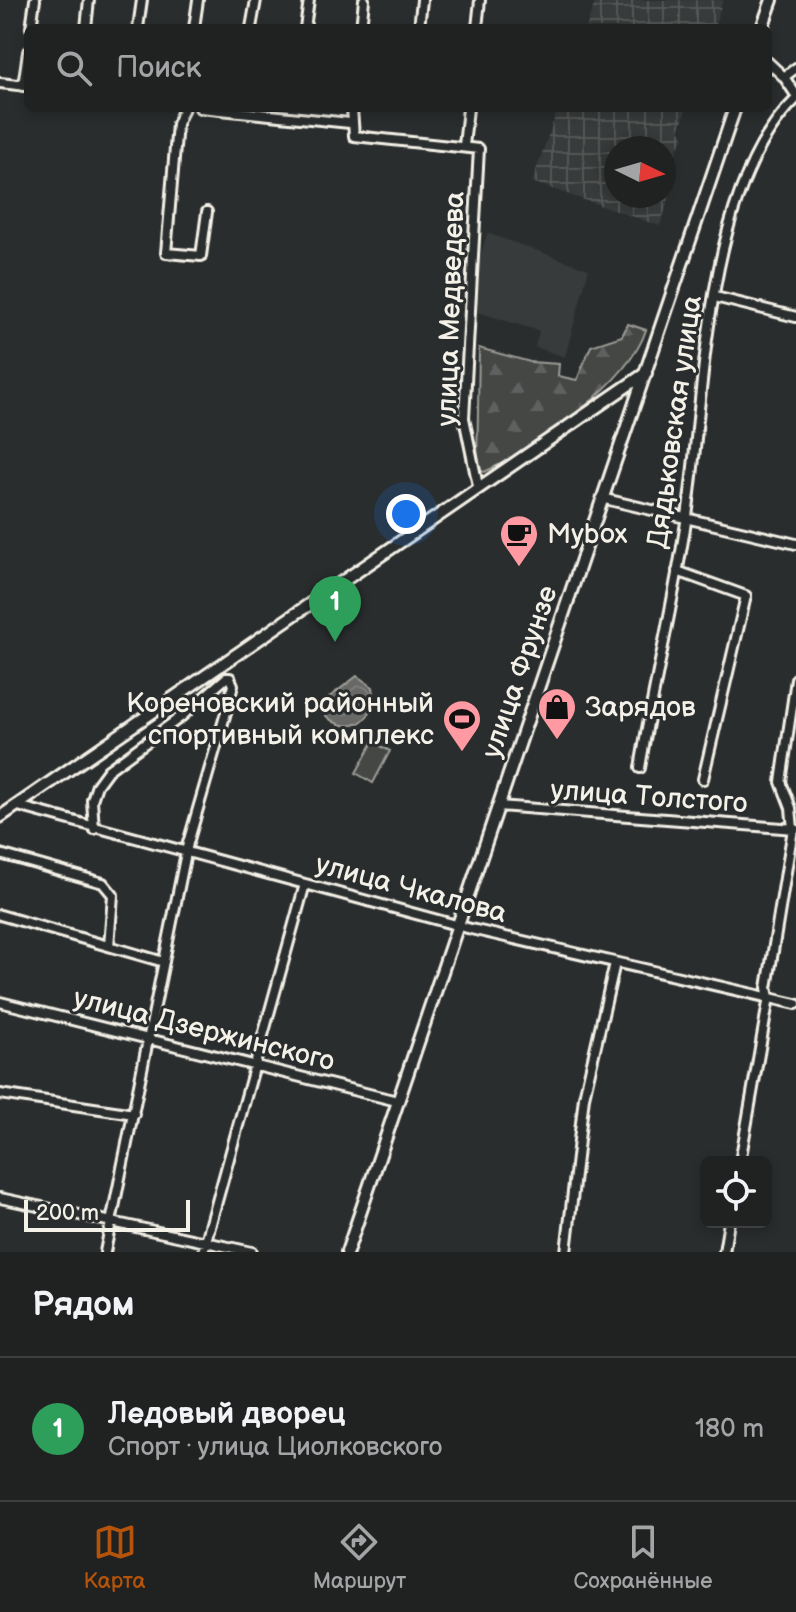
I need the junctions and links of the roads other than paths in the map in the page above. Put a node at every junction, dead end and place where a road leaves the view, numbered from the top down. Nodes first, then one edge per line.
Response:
1 (35, 0) edge
2 (89, 0) edge
3 (142, 0) edge
4 (198, 0) edge
5 (256, 0) edge
6 (309, 0) edge
7 (364, 0) edge
8 (422, 0) edge
9 (480, 0) edge
10 (772, 0) edge
11 (32, 24) edge
12 (86, 24) edge
13 (139, 24) edge
14 (195, 24) edge
15 (252, 24) edge
16 (306, 24) edge
17 (361, 24) edge
18 (419, 24) edge
19 (477, 24) edge
20 (763, 24) edge
21 (772, 66) edge
22 (796, 68) edge
23 (784, 77) junction
24 (0, 83) edge
25 (24, 86) edge
26 (796, 97) edge
27 (182, 112) edge
28 (255, 112) edge
29 (351, 112) edge
30 (468, 112) edge
31 (734, 112) edge
32 (350, 123) junction
33 (464, 146) junction
34 (207, 212) dead end
35 (715, 297) junction
36 (796, 317) edge
37 (646, 373) junction
38 (622, 390) junction
39 (632, 416) junction
40 (478, 486) junction
41 (605, 499) junction
42 (686, 517) junction
43 (796, 544) edge
44 (677, 571) junction
45 (796, 679) edge
46 (640, 768) dead end
47 (703, 779) dead end
48 (18, 806) junction
49 (498, 806) junction
50 (0, 817) edge
51 (94, 829) junction
52 (794, 829) edge
53 (187, 851) junction
54 (0, 854) edge
55 (305, 884) junction
56 (0, 915) edge
57 (458, 923) junction
58 (109, 946) junction
59 (164, 962) junction
60 (615, 963) junction
61 (769, 997) junction
62 (0, 1002) edge
63 (796, 1004) edge
64 (148, 1037) junction
65 (256, 1064) junction
66 (0, 1094) edge
67 (397, 1101) junction
68 (134, 1114) junction
69 (741, 1156) edge
70 (0, 1198) edge
71 (111, 1223) junction
72 (728, 1228) edge
73 (204, 1247) edge
74 (105, 1252) edge
75 (252, 1252) edge
76 (347, 1252) edge
77 (566, 1252) edge
78 (724, 1252) edge

1 - 11 street
2 - 12 street
3 - 13 street
4 - 14 street
5 - 15 street
6 - 16 street
7 - 17 street
8 - 18 street
9 - 19 street
10 - 20 main road
21 - 23 street
22 - 23 street
23 - 26 street
24 - 25 street
26 - 35 street, Дядьковская улица
27 - 34 street
28 - 32 street
29 - 32 street
30 - 33 street
31 - 37 main road, улица Фрунзе
32 - 33 street
33 - 40 street, улица Медведева
35 - 36 street
35 - 42 street, Дядьковская улица
37 - 38 main road
37 - 39 main road, улица Фрунзе
38 - 39 main road
38 - 40 main road
39 - 41 main road, улица Фрунзе
40 - 48 main road
41 - 42 street
41 - 49 main road, улица Фрунзе
42 - 43 street
42 - 44 street, Дядьковская улица
44 - 46 street, Дядьковская улица
44 - 47 street
45 - 52 street
48 - 50 main road
48 - 51 street, улица Чкалова
49 - 52 street, улица Толстого
49 - 57 main road, улица Фрунзе
51 - 53 street, улица Чкалова
51 - 53 street
52 - 61 street
53 - 55 street, улица Чкалова
53 - 59 street
54 - 58 street
55 - 57 street, улица Чкалова
55 - 65 street
56 - 58 street
57 - 60 street, улица Чкалова
57 - 67 main road, улица Фрунзе
58 - 59 street
59 - 64 street
60 - 61 street, улица Чкалова
60 - 77 street
61 - 63 street, улица Чкалова
61 - 69 street
62 - 64 street, улица Дзержинского
64 - 65 street, улица Дзержинского
64 - 68 street
65 - 67 street, улица Дзержинского
65 - 73 street
66 - 68 street
67 - 76 main road, улица Фрунзе
68 - 71 street
70 - 71 street
71 - 73 street
71 - 74 street
72 - 78 street
73 - 75 street

